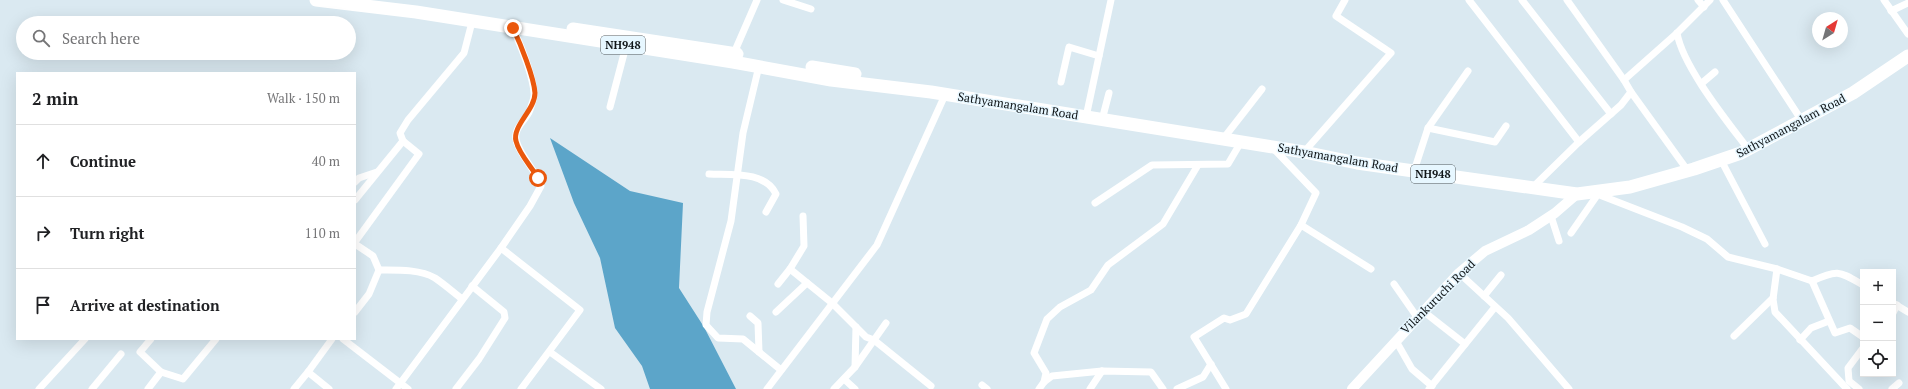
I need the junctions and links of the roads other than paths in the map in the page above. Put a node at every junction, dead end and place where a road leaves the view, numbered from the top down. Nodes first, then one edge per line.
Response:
1 (316, 0) edge
2 (394, 0) edge
3 (757, 0) edge
4 (783, 0) edge
5 (1111, 0) edge
6 (1345, 0) edge
7 (1469, 0) edge
8 (1522, 0) edge
9 (1567, 0) edge
10 (1698, 0) edge
11 (1710, 0) edge
12 (1723, 0) edge
13 (1886, 1) edge
14 (1908, 3) edge
15 (1704, 6) junction
16 (811, 9) dead end
17 (1892, 11) junction
18 (472, 22) junction
19 (513, 28) junction
20 (1677, 33) junction
21 (1908, 34) edge
22 (586, 35) junction
23 (626, 46) junction
24 (734, 53) junction
25 (1099, 56) junction
26 (1908, 56) edge
27 (759, 66) junction
28 (1468, 71) dead end
29 (1715, 72) dead end
30 (1624, 80) junction
31 (1061, 82) dead end
32 (1702, 83) junction
33 (1262, 89) dead end
34 (931, 92) junction
35 (1631, 92) junction
36 (1109, 93) dead end
37 (945, 94) junction
38 (610, 107) dead end
39 (1611, 114) junction
40 (1086, 117) junction
41 (1102, 120) junction
42 (1802, 121) junction
43 (1506, 126) dead end
44 (1428, 128) junction
45 (1223, 139) junction
46 (403, 141) junction
47 (1241, 142) junction
48 (1579, 142) junction
49 (1271, 147) junction
50 (1748, 149) junction
51 (1304, 152) junction
52 (1721, 160) junction
53 (1198, 165) junction
54 (1414, 171) junction
55 (1688, 171) junction
56 (377, 172) junction
57 (710, 174) dead end
58 (737, 176) junction
59 (356, 181) edge
60 (1532, 188) junction
61 (1596, 193) junction
62 (1577, 194) junction
63 (356, 199) edge
64 (1095, 203) dead end
65 (766, 212) dead end
66 (803, 216) dead end
67 (1551, 216) junction
68 (1301, 225) junction
69 (1571, 233) dead end
70 (1559, 241) dead end
71 (356, 242) edge
72 (356, 244) edge
73 (1766, 244) dead end
74 (501, 248) junction
75 (790, 269) junction
76 (1371, 269) dead end
77 (1777, 269) junction
78 (379, 270) junction
79 (1459, 273) junction
80 (1501, 275) dead end
81 (1812, 281) junction
82 (807, 283) junction
83 (1860, 283) edge
84 (778, 284) dead end
85 (1394, 284) dead end
86 (472, 286) junction
87 (1484, 296) junction
88 (1773, 298) junction
89 (462, 299) junction
90 (832, 304) junction
91 (1896, 305) edge
92 (1495, 307) junction
93 (356, 311) edge
94 (776, 312) dead end
95 (1908, 312) edge
96 (1420, 314) junction
97 (750, 316) dead end
98 (1829, 321) junction
99 (886, 323) dead end
100 (856, 327) junction
101 (1860, 334) edge
102 (1734, 336) dead end
103 (84, 340) edge
104 (149, 340) edge
105 (215, 340) edge
106 (331, 340) edge
107 (344, 340) edge
108 (874, 340) junction
109 (1800, 340) junction
110 (1396, 341) junction
111 (1465, 344) junction
112 (550, 352) junction
113 (759, 352) junction
114 (1860, 352) edge
115 (121, 354) dead end
116 (1211, 364) junction
117 (854, 367) junction
118 (781, 370) junction
119 (1102, 371) junction
120 (161, 372) junction
121 (308, 372) junction
122 (844, 379) junction
123 (1044, 382) junction
124 (1898, 383) dead end
125 (398, 386) edge
126 (931, 386) dead end
127 (1430, 387) edge
128 (39, 389) edge
129 (92, 389) edge
130 (148, 389) edge
131 (294, 389) edge
132 (329, 389) edge
133 (408, 389) edge
134 (456, 389) edge
135 (520, 389) edge
136 (601, 389) edge
137 (767, 389) edge
138 (834, 389) edge
139 (855, 389) edge
140 (1039, 389) edge
141 (1090, 389) edge
142 (1163, 389) edge
143 (1177, 389) edge
144 (1226, 389) edge
145 (1352, 389) edge
146 (1569, 389) edge
147 (1847, 389) edge
148 (1859, 389) edge
149 (1892, 389) edge

1 - 18 highway, Sathyamangalam Road / NH948
2 - 22 highway, Sathyamangalam Road / NH948
3 - 24 street
4 - 16 street
5 - 25 street
6 - 51 street
7 - 48 street
8 - 39 street
9 - 30 street
10 - 15 street
11 - 15 street
12 - 42 street
13 - 17 street
14 - 17 street
15 - 20 street
17 - 21 street
18 - 19 highway, Sathyamangalam Road / NH948
18 - 46 street
19 - 22 highway, Sathyamangalam Road / NH948
19 - 74 street
20 - 30 street
20 - 32 street
22 - 23 highway, Sathyamangalam Road / NH948
22 - 24 highway, Sathyamangalam Road / NH948
23 - 27 highway, Sathyamangalam Road / NH948
23 - 38 street
24 - 34 highway, Sathyamangalam Road / NH948
25 - 31 street
25 - 40 street
26 - 42 highway, Sathyamangalam Road / NH948
27 - 34 highway, Sathyamangalam Road / NH948
27 - 58 street
28 - 44 street
29 - 32 street
30 - 35 street
32 - 50 street
33 - 45 street
34 - 37 highway, Sathyamangalam Road / NH948
35 - 39 street
35 - 55 street
36 - 41 street
37 - 40 highway, Sathyamangalam Road / NH948
37 - 90 street
39 - 48 street
40 - 41 highway, Sathyamangalam Road / NH948
41 - 45 highway, Sathyamangalam Road / NH948
42 - 50 highway, Sathyamangalam Road / NH948
43 - 44 street
44 - 54 street
45 - 47 highway, Sathyamangalam Road / NH948
46 - 56 street
46 - 71 street
47 - 49 highway, Sathyamangalam Road / NH948
47 - 53 street
48 - 60 street
49 - 51 highway, Sathyamangalam Road / NH948
49 - 68 street
50 - 52 highway, Sathyamangalam Road / NH948
51 - 54 highway, Sathyamangalam Road / NH948
52 - 55 highway, Sathyamangalam Road / NH948
52 - 73 street
53 - 64 street
53 - 123 street
54 - 60 highway, Sathyamangalam Road / NH948
55 - 61 highway, Sathyamangalam Road / NH948
56 - 59 street
56 - 63 street
57 - 58 street
58 - 65 street
58 - 113 street
60 - 62 highway, Sathyamangalam Road / NH948
61 - 62 highway, Sathyamangalam Road / NH948
61 - 69 street
61 - 77 street
62 - 67 street, Vilankuruchi Road
66 - 75 street
67 - 70 street
67 - 79 street, Vilankuruchi Road
68 - 76 street
68 - 116 street
72 - 78 street
74 - 86 street
74 - 112 street
75 - 82 street
75 - 84 street
77 - 81 street
77 - 88 street
78 - 89 street
78 - 93 street
79 - 87 street
79 - 96 street, Vilankuruchi Road
80 - 87 street
81 - 83 street
81 - 98 street
82 - 90 street
82 - 94 street
85 - 96 street
86 - 89 street
86 - 134 street
87 - 92 street
88 - 102 street
88 - 109 street
89 - 125 street
90 - 100 street
90 - 118 street
91 - 95 street
92 - 111 street
92 - 146 street
96 - 110 street, Vilankuruchi Road
96 - 111 street
97 - 113 street
98 - 101 street
98 - 109 street
99 - 108 street
100 - 108 street
100 - 117 street
103 - 128 street
104 - 120 street
105 - 120 street
106 - 121 street
107 - 125 street
108 - 117 street
108 - 126 street
109 - 147 street
110 - 127 street
110 - 145 street, Vilankuruchi Road
111 - 127 street
112 - 135 street
112 - 136 street
113 - 118 street
114 - 148 street
115 - 129 street
116 - 143 street
116 - 144 street
117 - 122 street
118 - 137 street
119 - 123 street
119 - 141 street
119 - 142 street
120 - 130 street
121 - 131 street
121 - 132 street
122 - 138 street
122 - 139 street
123 - 140 street
124 - 149 street
125 - 133 street

